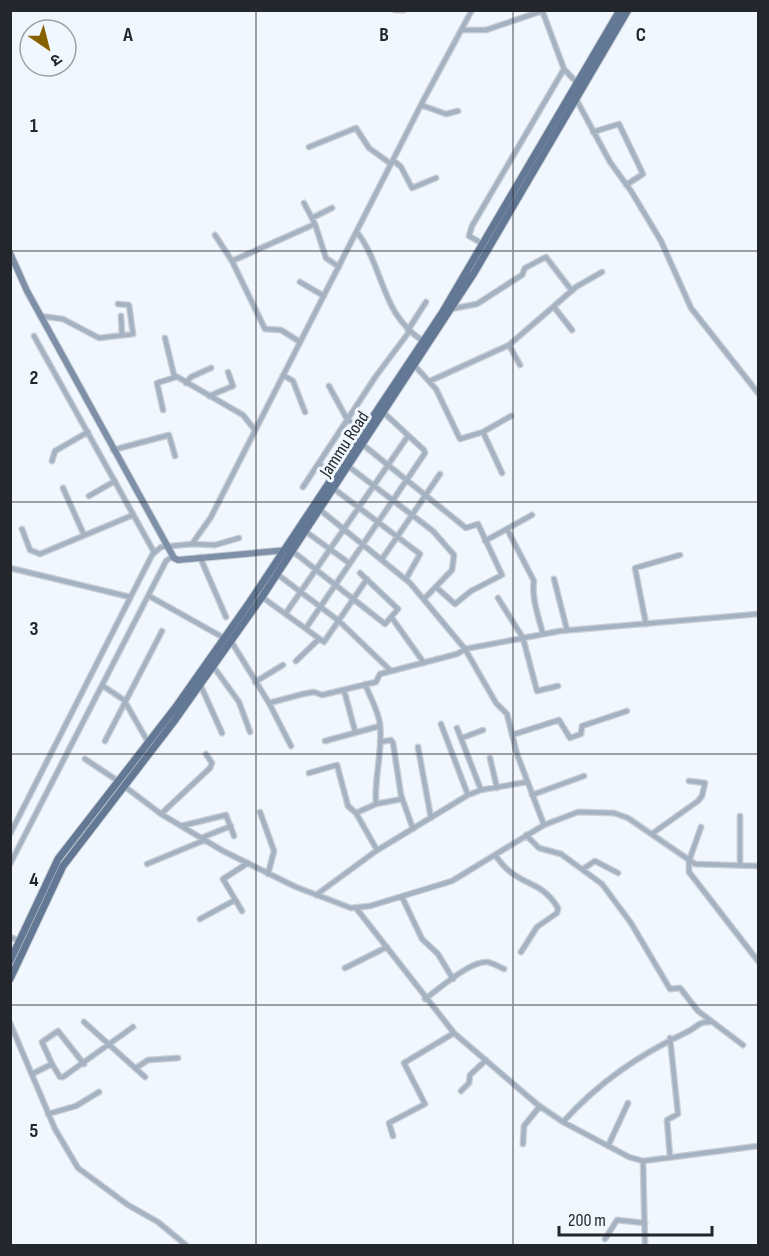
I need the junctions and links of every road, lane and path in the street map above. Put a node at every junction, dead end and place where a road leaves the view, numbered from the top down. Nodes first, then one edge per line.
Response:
1 (394, 10) edge
2 (404, 10) edge
3 (620, 10) edge
4 (628, 10) edge
5 (471, 11) edge
6 (542, 11) edge
7 (463, 30) junction
8 (564, 69) junction
9 (577, 83) junction
10 (576, 99) junction
11 (421, 105) junction
12 (458, 111) dead end
13 (593, 132) junction
14 (309, 147) dead end
15 (392, 162) junction
16 (436, 178) dead end
17 (626, 184) junction
18 (304, 202) dead end
19 (332, 208) dead end
20 (312, 218) junction
21 (315, 224) junction
22 (357, 232) junction
23 (215, 235) dead end
24 (477, 241) junction
25 (10, 253) edge
26 (232, 261) junction
27 (339, 267) junction
28 (603, 272) dead end
29 (300, 282) dead end
30 (572, 291) junction
31 (324, 296) junction
32 (426, 302) dead end
33 (118, 304) dead end
34 (554, 307) junction
35 (451, 309) junction
36 (40, 316) junction
37 (122, 316) dead end
38 (572, 330) dead end
39 (410, 332) junction
40 (122, 335) junction
41 (34, 336) dead end
42 (165, 338) dead end
43 (423, 340) junction
44 (300, 342) junction
45 (509, 345) junction
46 (414, 365) junction
47 (520, 365) dead end
48 (211, 368) dead end
49 (228, 372) dead end
50 (283, 375) junction
51 (176, 377) junction
52 (430, 381) junction
53 (186, 383) junction
54 (329, 386) dead end
55 (759, 393) edge
56 (209, 396) junction
57 (163, 410) dead end
58 (305, 412) dead end
59 (384, 412) junction
60 (511, 416) dead end
61 (350, 422) junction
62 (255, 430) junction
63 (361, 430) junction
64 (88, 432) junction
65 (483, 432) junction
66 (408, 436) junction
67 (362, 444) junction
68 (114, 450) junction
69 (175, 456) dead end
70 (52, 461) dead end
71 (387, 464) junction
72 (319, 465) junction
73 (348, 466) junction
74 (334, 473) junction
75 (502, 473) dead end
76 (440, 474) dead end
77 (407, 478) junction
78 (115, 481) junction
79 (374, 485) junction
80 (303, 487) dead end
81 (63, 488) dead end
82 (333, 488) junction
83 (425, 494) junction
84 (89, 496) dead end
85 (391, 500) junction
86 (358, 506) junction
87 (319, 508) junction
88 (133, 515) junction
89 (411, 515) junction
90 (532, 515) dead end
91 (377, 521) junction
92 (22, 529) dead end
93 (344, 529) junction
94 (507, 529) junction
95 (305, 531) junction
96 (84, 535) junction
97 (397, 536) junction
98 (239, 538) dead end
99 (485, 541) junction
100 (363, 543) junction
101 (191, 544) junction
102 (283, 549) junction
103 (291, 550) junction
104 (329, 550) junction
105 (164, 551) junction
106 (680, 555) dead end
107 (200, 557) junction
108 (382, 559) junction
109 (349, 563) junction
110 (10, 568) edge
111 (316, 571) junction
112 (360, 573) dead end
113 (277, 574) junction
114 (367, 579) junction
115 (406, 579) junction
116 (554, 579) dead end
117 (334, 586) junction
118 (436, 587) junction
119 (301, 593) junction
120 (149, 596) junction
121 (130, 597) junction
122 (262, 597) junction
123 (498, 597) dead end
124 (425, 598) junction
125 (353, 600) junction
126 (320, 607) junction
127 (286, 614) junction
128 (759, 614) edge
129 (226, 617) dead end
130 (392, 618) junction
131 (339, 621) junction
132 (646, 624) junction
133 (306, 628) junction
134 (567, 630) junction
135 (162, 632) dead end
136 (543, 634) junction
137 (523, 638) junction
138 (319, 639) junction
139 (227, 640) junction
140 (465, 649) junction
141 (296, 661) dead end
142 (424, 663) junction
143 (283, 665) dead end
144 (213, 666) junction
145 (391, 671) junction
146 (255, 682) junction
147 (200, 684) junction
148 (365, 684) junction
149 (103, 686) junction
150 (558, 686) dead end
151 (344, 690) junction
152 (126, 703) junction
153 (269, 703) junction
154 (627, 711) dead end
155 (441, 724) dead end
156 (380, 726) junction
157 (457, 728) dead end
158 (483, 730) dead end
159 (355, 731) junction
160 (250, 732) dead end
161 (222, 733) dead end
162 (512, 735) junction
163 (462, 738) junction
164 (105, 741) dead end
165 (325, 741) dead end
166 (148, 742) junction
167 (381, 742) junction
168 (291, 746) dead end
169 (418, 747) dead end
170 (206, 754) dead end
171 (490, 758) dead end
172 (85, 759) dead end
173 (309, 773) dead end
174 (584, 776) dead end
175 (118, 781) junction
176 (689, 781) dead end
177 (527, 782) junction
178 (124, 786) junction
179 (497, 788) junction
180 (481, 790) junction
181 (468, 795) junction
182 (532, 795) junction
183 (402, 799) junction
184 (30, 800) junction
185 (40, 804) junction
186 (376, 804) junction
187 (260, 812) dead end
188 (356, 813) junction
189 (161, 814) junction
190 (740, 816) dead end
191 (431, 818) junction
192 (544, 825) junction
193 (181, 826) junction
194 (231, 826) junction
195 (701, 827) dead end
196 (413, 829) junction
197 (653, 833) junction
198 (10, 834) edge
199 (526, 835) junction
200 (234, 836) dead end
201 (203, 839) junction
202 (377, 850) junction
203 (495, 855) junction
204 (689, 861) junction
205 (248, 863) junction
206 (10, 864) edge
207 (147, 864) dead end
208 (740, 864) junction
209 (759, 866) edge
210 (583, 868) junction
211 (618, 873) dead end
212 (268, 874) junction
213 (316, 896) junction
214 (402, 897) junction
215 (235, 900) junction
216 (356, 908) junction
217 (242, 911) dead end
218 (200, 919) dead end
219 (10, 937) edge
220 (20, 941) junction
221 (387, 947) junction
222 (521, 952) dead end
223 (10, 961) edge
224 (759, 961) edge
225 (345, 968) dead end
226 (504, 969) dead end
227 (10, 979) edge
228 (453, 979) junction
229 (425, 999) junction
230 (84, 1022) dead end
231 (711, 1022) junction
232 (10, 1023) edge
233 (133, 1027) dead end
234 (454, 1033) junction
235 (670, 1038) junction
236 (111, 1045) junction
237 (743, 1045) dead end
238 (178, 1058) dead end
239 (486, 1060) junction
240 (52, 1064) junction
241 (84, 1064) junction
242 (136, 1068) junction
243 (32, 1074) junction
244 (145, 1077) dead end
245 (461, 1091) dead end
246 (99, 1092) dead end
247 (628, 1103) dead end
248 (540, 1106) junction
249 (48, 1114) junction
250 (563, 1122) junction
251 (393, 1136) dead end
252 (523, 1144) dead end
253 (608, 1146) junction
254 (759, 1146) edge
255 (670, 1157) junction
256 (643, 1161) junction
257 (645, 1223) junction
258 (605, 1239) dead end
259 (187, 1245) edge
260 (645, 1245) edge

1 - 2 street
3 - 9 main road
4 - 10 main road, Jammu Road
5 - 7 street
6 - 7 street
6 - 8 street
7 - 11 street
8 - 9 street
8 - 24 street
9 - 24 main road
10 - 13 street
10 - 35 main road, Jammu Road
11 - 12 street
11 - 15 street
13 - 17 street
13 - 17 street
14 - 15 street
15 - 16 street
15 - 22 street
17 - 55 street
18 - 20 street
19 - 20 street
20 - 21 street
21 - 26 street
21 - 27 street
22 - 27 street
22 - 39 street
23 - 26 street
24 - 43 main road
25 - 36 street
26 - 44 street
27 - 31 street
28 - 30 street
29 - 31 street
30 - 34 street
30 - 35 street
31 - 44 street
32 - 39 street
33 - 40 street
34 - 38 street
34 - 45 street
35 - 46 main road, Jammu Road
36 - 40 street
36 - 68 street
37 - 40 street
39 - 43 street
39 - 61 street
41 - 64 street
42 - 51 street
43 - 63 main road
44 - 50 street
45 - 47 street
45 - 52 street
46 - 52 street
46 - 59 main road, Jammu Road
48 - 53 street
49 - 56 street
50 - 58 street
50 - 62 street
51 - 53 street
51 - 57 street
52 - 65 street
53 - 56 street
54 - 61 street
56 - 62 street
59 - 66 street
59 - 67 main road, Jammu Road
60 - 65 street
61 - 63 street
61 - 72 street
62 - 101 street
63 - 74 main road
64 - 70 street
64 - 78 street
65 - 75 street
66 - 71 street
66 - 77 street
67 - 71 street
67 - 73 main road, Jammu Road
68 - 69 street
68 - 105 street
71 - 77 street
71 - 79 street
72 - 74 street
72 - 80 street
73 - 79 street
73 - 82 main road, Jammu Road
74 - 102 main road
76 - 83 street
77 - 83 street
77 - 85 street
78 - 84 street
78 - 88 street
79 - 85 street
79 - 86 street
81 - 96 street
82 - 86 street
82 - 87 main road, Jammu Road
83 - 89 street
83 - 99 street
85 - 89 street
85 - 91 street
86 - 91 street
86 - 93 street
87 - 93 street
87 - 95 main road, Jammu Road
88 - 96 street
88 - 105 street
89 - 97 street
89 - 118 street
90 - 94 street
91 - 97 street
91 - 100 street
92 - 96 street
93 - 100 street
93 - 104 street
94 - 99 street
94 - 136 street
95 - 103 main road, Jammu Road
95 - 104 street
97 - 108 street
97 - 115 street
98 - 101 street
99 - 118 street
100 - 108 street
100 - 109 street
101 - 105 street
102 - 103 street
102 - 107 street
102 - 139 main road
103 - 111 street
103 - 113 main road, Jammu Road
104 - 109 street
104 - 111 street
105 - 107 street
105 - 120 street
105 - 121 street
106 - 132 street
107 - 129 street
108 - 115 street
109 - 117 street
110 - 121 street
111 - 117 street
111 - 119 street
112 - 114 street
113 - 119 street
113 - 122 main road, Jammu Road
114 - 125 street
114 - 130 street
115 - 124 street
116 - 134 street
117 - 125 street
117 - 126 street
118 - 124 street
119 - 126 street
119 - 127 street
120 - 139 street
120 - 149 street
121 - 184 street
122 - 127 street
122 - 139 main road, Jammu Road
123 - 137 street
124 - 140 street
125 - 130 street
125 - 131 street
126 - 131 street
126 - 133 street
127 - 133 street
128 - 132 street
130 - 142 street
131 - 138 street
131 - 145 street
132 - 134 street
133 - 138 street
134 - 136 street
135 - 152 street
136 - 137 street
137 - 140 street
137 - 150 street
138 - 141 street
139 - 144 main road, Jammu Road
139 - 146 street
139 - 166 main road
140 - 142 street
140 - 162 street
142 - 145 street
143 - 146 street
144 - 147 main road, Jammu Road
144 - 160 street
145 - 148 street
146 - 153 street
147 - 161 street
147 - 178 main road, Jammu Road
148 - 151 street
148 - 156 street
149 - 152 street
149 - 185 street
151 - 153 street
151 - 159 street
152 - 164 street
152 - 166 street
153 - 168 street
154 - 162 street
155 - 181 street
156 - 159 street
156 - 167 street
157 - 163 street
158 - 163 street
159 - 165 street
162 - 177 street
163 - 180 street
166 - 175 main road
167 - 183 street
167 - 186 street
169 - 191 street
170 - 189 street
171 - 179 street
172 - 175 street
173 - 188 street
174 - 182 street
175 - 220 main road
176 - 197 street
177 - 179 street
177 - 182 street
178 - 189 street
178 - 227 main road, Jammu Road
179 - 180 street
180 - 181 street
181 - 191 street
182 - 192 street
183 - 186 street
183 - 196 street
184 - 185 street
184 - 198 street
185 - 206 street
186 - 188 street
187 - 212 street
188 - 202 street
189 - 193 street
190 - 208 street
191 - 196 street
192 - 197 street
192 - 199 street
193 - 194 street
193 - 201 street
194 - 200 street
194 - 201 street
195 - 204 street
196 - 202 street
197 - 204 street
199 - 203 street
199 - 210 street
201 - 205 street
201 - 207 street
202 - 213 street
203 - 214 street
203 - 222 street
204 - 208 street
204 - 224 street
205 - 212 street
205 - 215 street
208 - 209 street
210 - 211 street
210 - 231 street
212 - 213 street
213 - 216 street
214 - 216 street
214 - 228 street
215 - 217 street
215 - 218 street
216 - 221 street
219 - 220 street
220 - 223 main road
221 - 225 street
221 - 229 street
226 - 228 street
228 - 229 street
229 - 234 street
230 - 236 street
231 - 235 street
231 - 237 street
232 - 243 street
233 - 236 street
234 - 239 street
234 - 251 street
235 - 250 street
235 - 255 street
236 - 241 street
236 - 242 street
238 - 242 street
239 - 245 street
239 - 248 street
240 - 241 street
240 - 241 street
240 - 243 street
242 - 244 street
243 - 249 street
246 - 249 street
247 - 253 street
248 - 250 street
248 - 252 street
249 - 259 street
250 - 253 street
253 - 256 street
254 - 255 street
255 - 256 street
256 - 257 street
257 - 258 street
257 - 260 street

